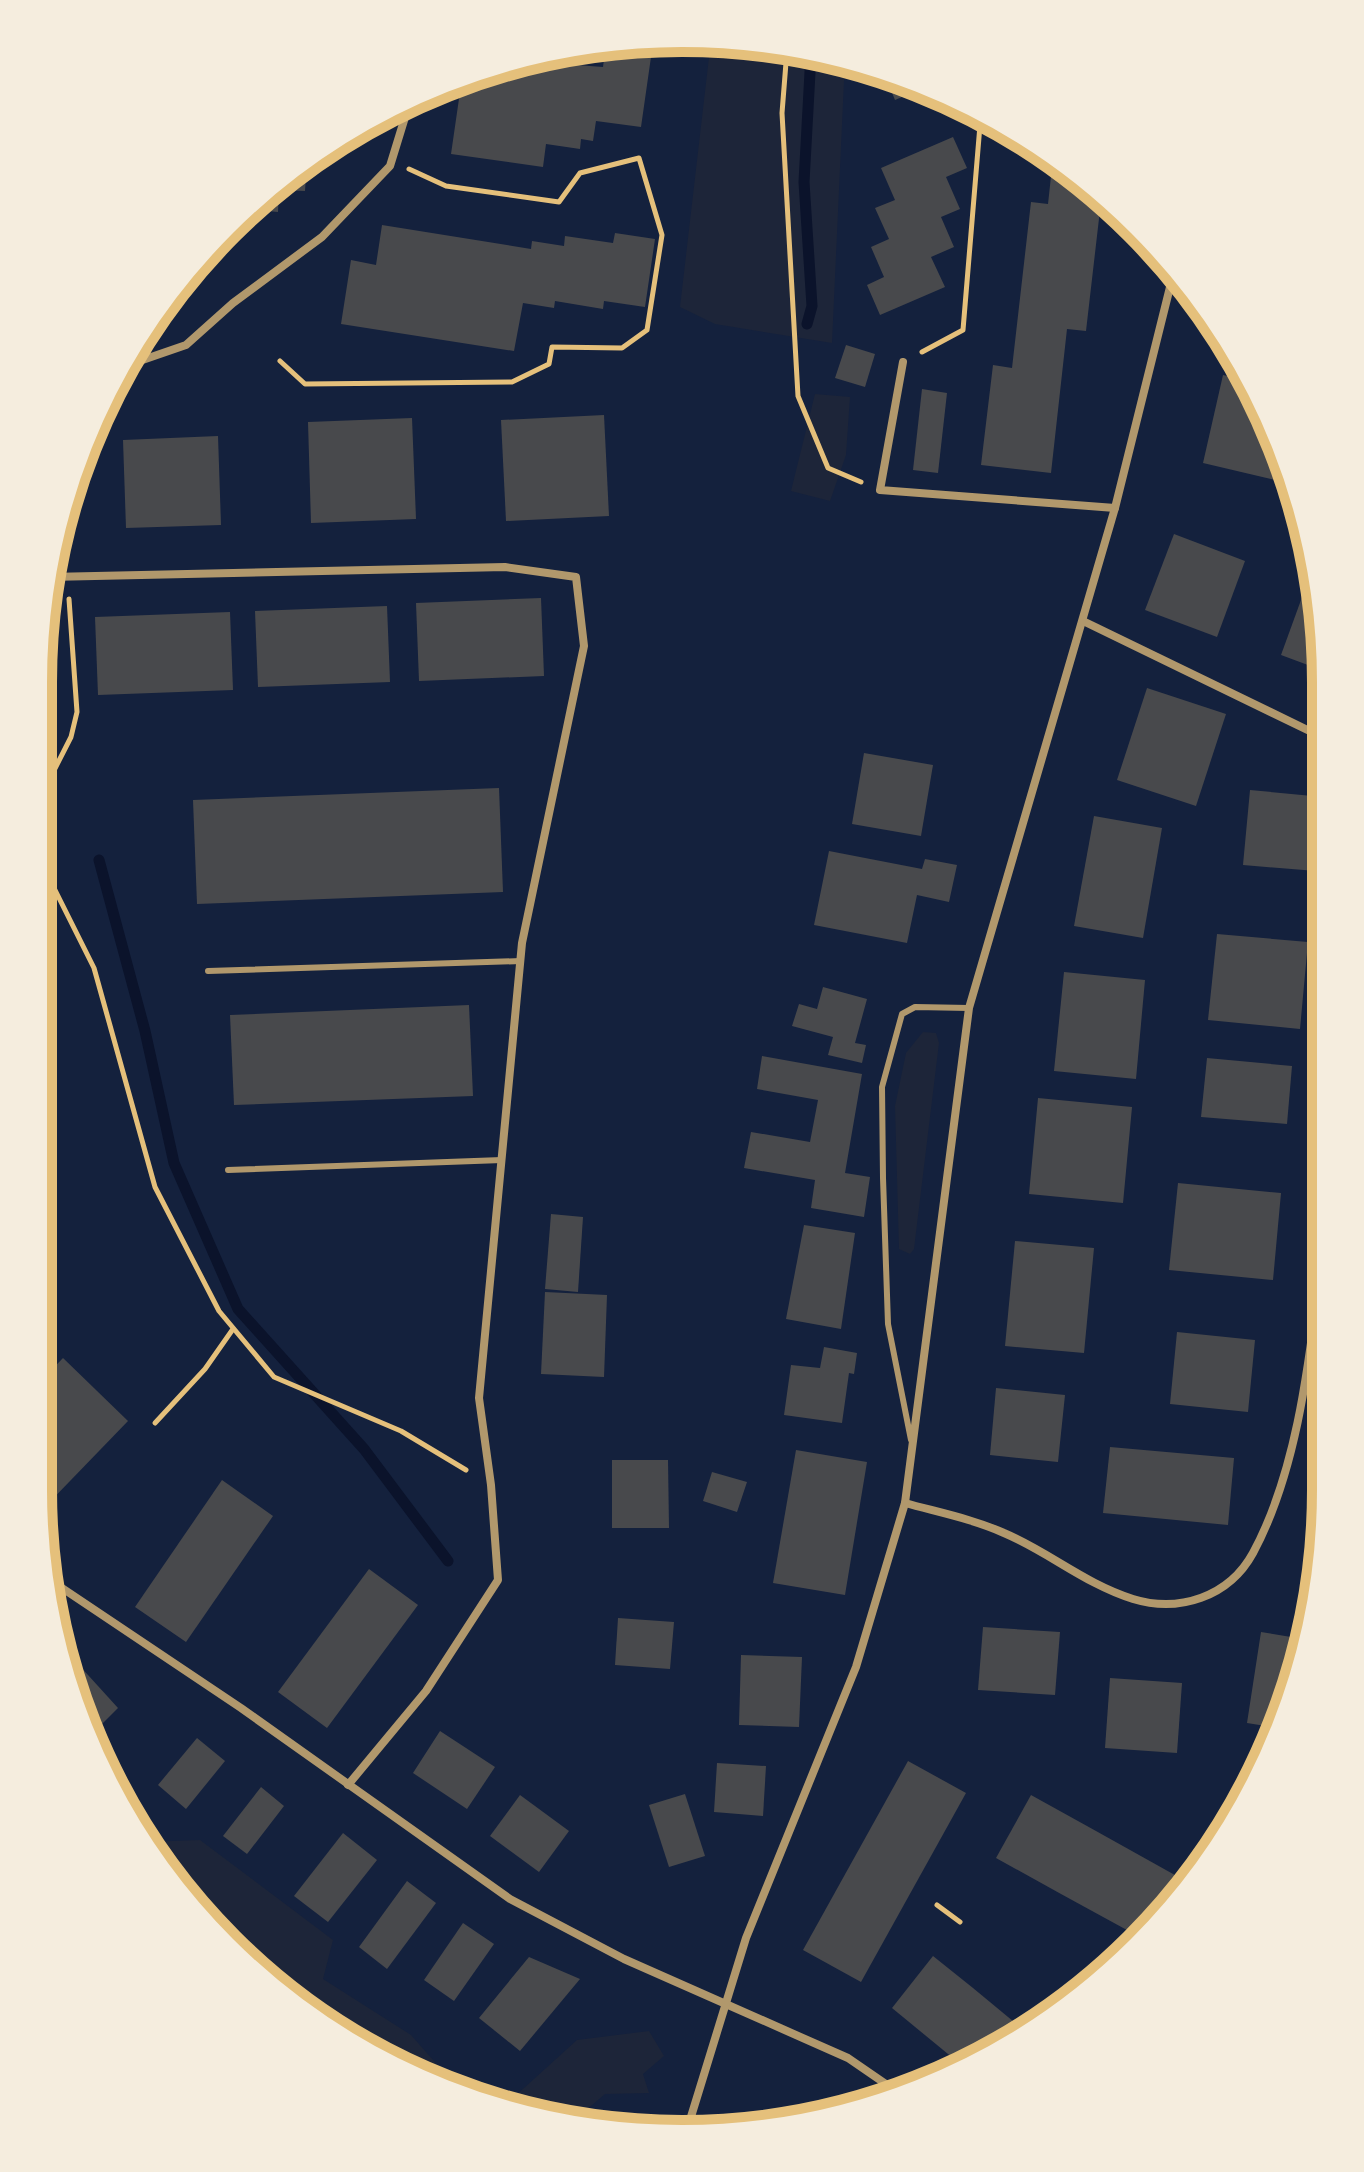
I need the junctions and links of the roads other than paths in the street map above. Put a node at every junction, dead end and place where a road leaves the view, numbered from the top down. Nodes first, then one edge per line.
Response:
1 (406, 116) edge
2 (1171, 284) edge
3 (140, 361) edge
4 (903, 362) road end
5 (1115, 508) junction
6 (61, 577) edge
7 (1083, 621) junction
8 (1312, 732) edge
9 (521, 961) junction
10 (208, 971) dead end
11 (969, 1008) junction
12 (502, 1160) junction
13 (228, 1170) dead end
14 (1312, 1328) edge
15 (912, 1442) junction
16 (905, 1503) junction
17 (59, 1586) edge
18 (348, 1785) junction
19 (726, 2001) junction
20 (888, 2086) edge
21 (690, 2120) edge

1 - 3 street
2 - 5 street
4 - 5 street
5 - 7 street
6 - 9 street
7 - 8 street
7 - 11 street
9 - 10 lane
9 - 12 street
11 - 15 street
11 - 15 lane
12 - 13 lane
12 - 18 street
14 - 16 street
15 - 16 street
16 - 19 street
17 - 18 street
18 - 19 street
19 - 20 street
19 - 21 street

